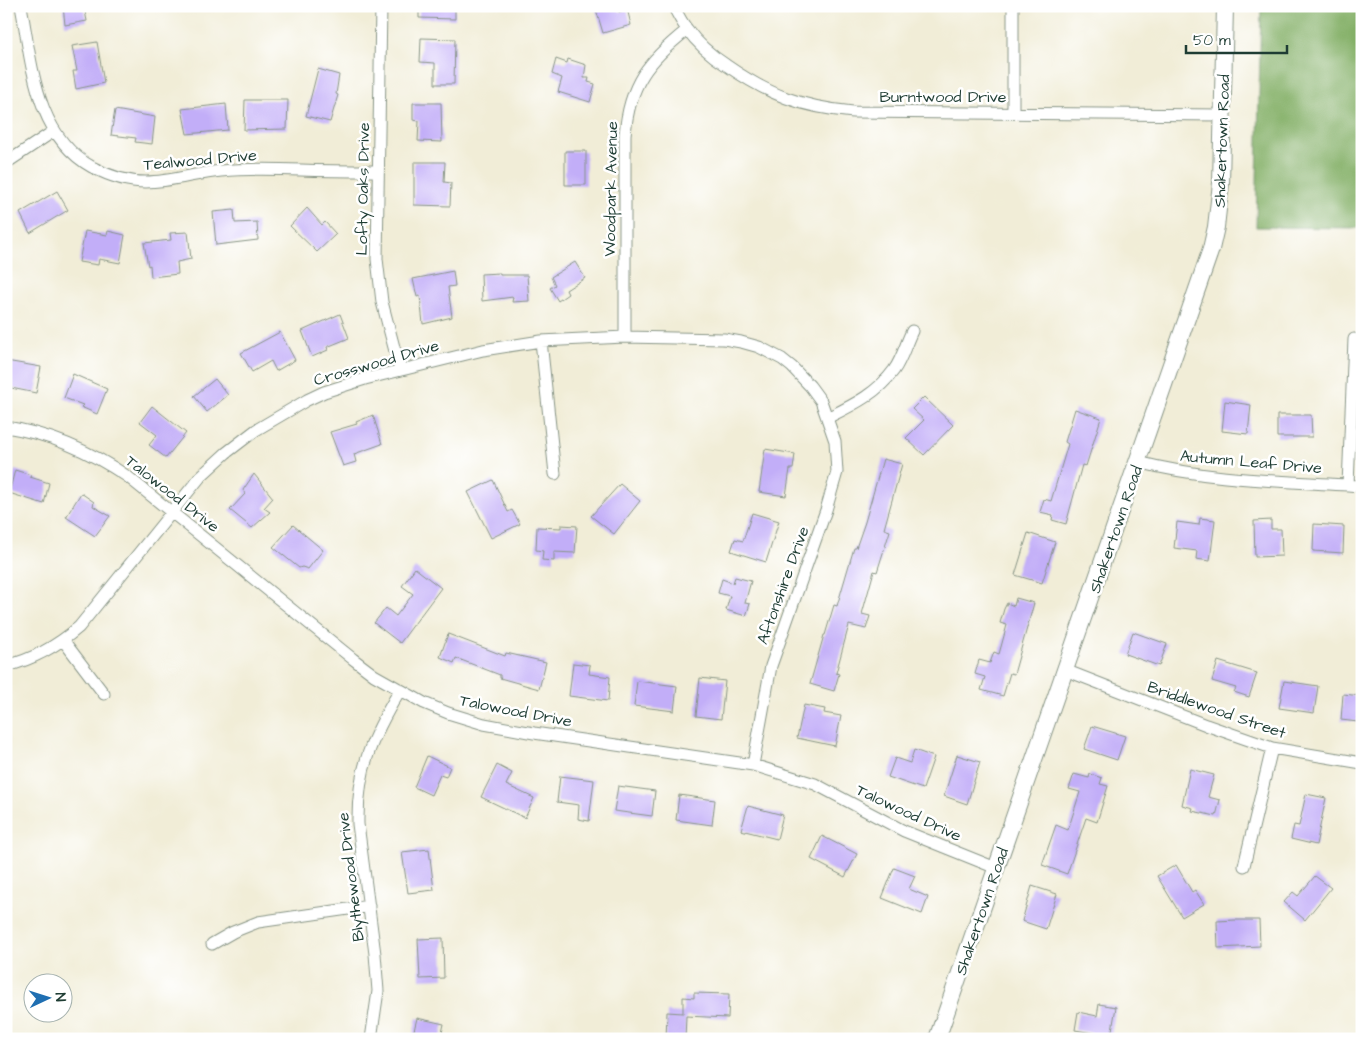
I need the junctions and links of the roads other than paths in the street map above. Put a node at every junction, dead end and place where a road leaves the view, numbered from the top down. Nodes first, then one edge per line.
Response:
1 (21, 6) edge
2 (381, 6) edge
3 (673, 6) edge
4 (1013, 6) edge
5 (1225, 6) edge
6 (687, 30) junction
7 (1013, 112) junction
8 (1222, 115) junction
9 (54, 132) junction
10 (6, 163) edge
11 (377, 171) junction
12 (912, 330) dead end
13 (625, 338) junction
14 (1354, 339) dead end
15 (541, 341) junction
16 (400, 370) junction
17 (827, 418) junction
18 (6, 427) edge
19 (1138, 462) junction
20 (555, 474) dead end
21 (1348, 486) junction
22 (1362, 486) edge
23 (172, 512) junction
24 (63, 640) junction
25 (6, 666) edge
26 (1065, 670) junction
27 (400, 690) junction
28 (104, 694) dead end
29 (1272, 748) junction
30 (1362, 763) edge
31 (753, 765) junction
32 (1244, 866) dead end
33 (996, 868) junction
34 (369, 906) junction
35 (212, 944) dead end
36 (371, 1039) edge
37 (937, 1039) edge

1 - 9 street, Tealwood Drive
2 - 11 street, Lofty Oaks Drive
3 - 6 street
4 - 7 street
5 - 8 street, Shakertown Road
6 - 7 street, Burntwood Drive
6 - 13 street, Woodpark Avenue
7 - 8 street, Burntwood Drive
8 - 19 street, Shakertown Road
9 - 10 street
9 - 11 street, Tealwood Drive
11 - 16 street, Lofty Oaks Drive
12 - 17 street
13 - 15 street, Crosswood Drive
13 - 17 street, Crosswood Drive
14 - 21 street
15 - 16 street, Crosswood Drive
15 - 20 street
16 - 23 street, Crosswood Drive
17 - 31 street, Aftonshire Drive
18 - 23 street, Talowood Drive
19 - 21 street, Autumn Leaf Drive
19 - 26 street, Shakertown Road
21 - 22 street, Autumn Leaf Drive
23 - 24 street, Crosswood Drive
23 - 27 street, Talowood Drive
24 - 25 street, Crosswood Drive
24 - 28 street
26 - 29 street, Briddlewood Street
26 - 33 street, Shakertown Road
27 - 31 street, Talowood Drive
27 - 34 street, Blythewood Drive
29 - 30 street, Briddlewood Street
29 - 32 street
31 - 33 street, Talowood Drive
33 - 37 street, Shakertown Road
34 - 35 street
34 - 36 street, Blythewood Drive

